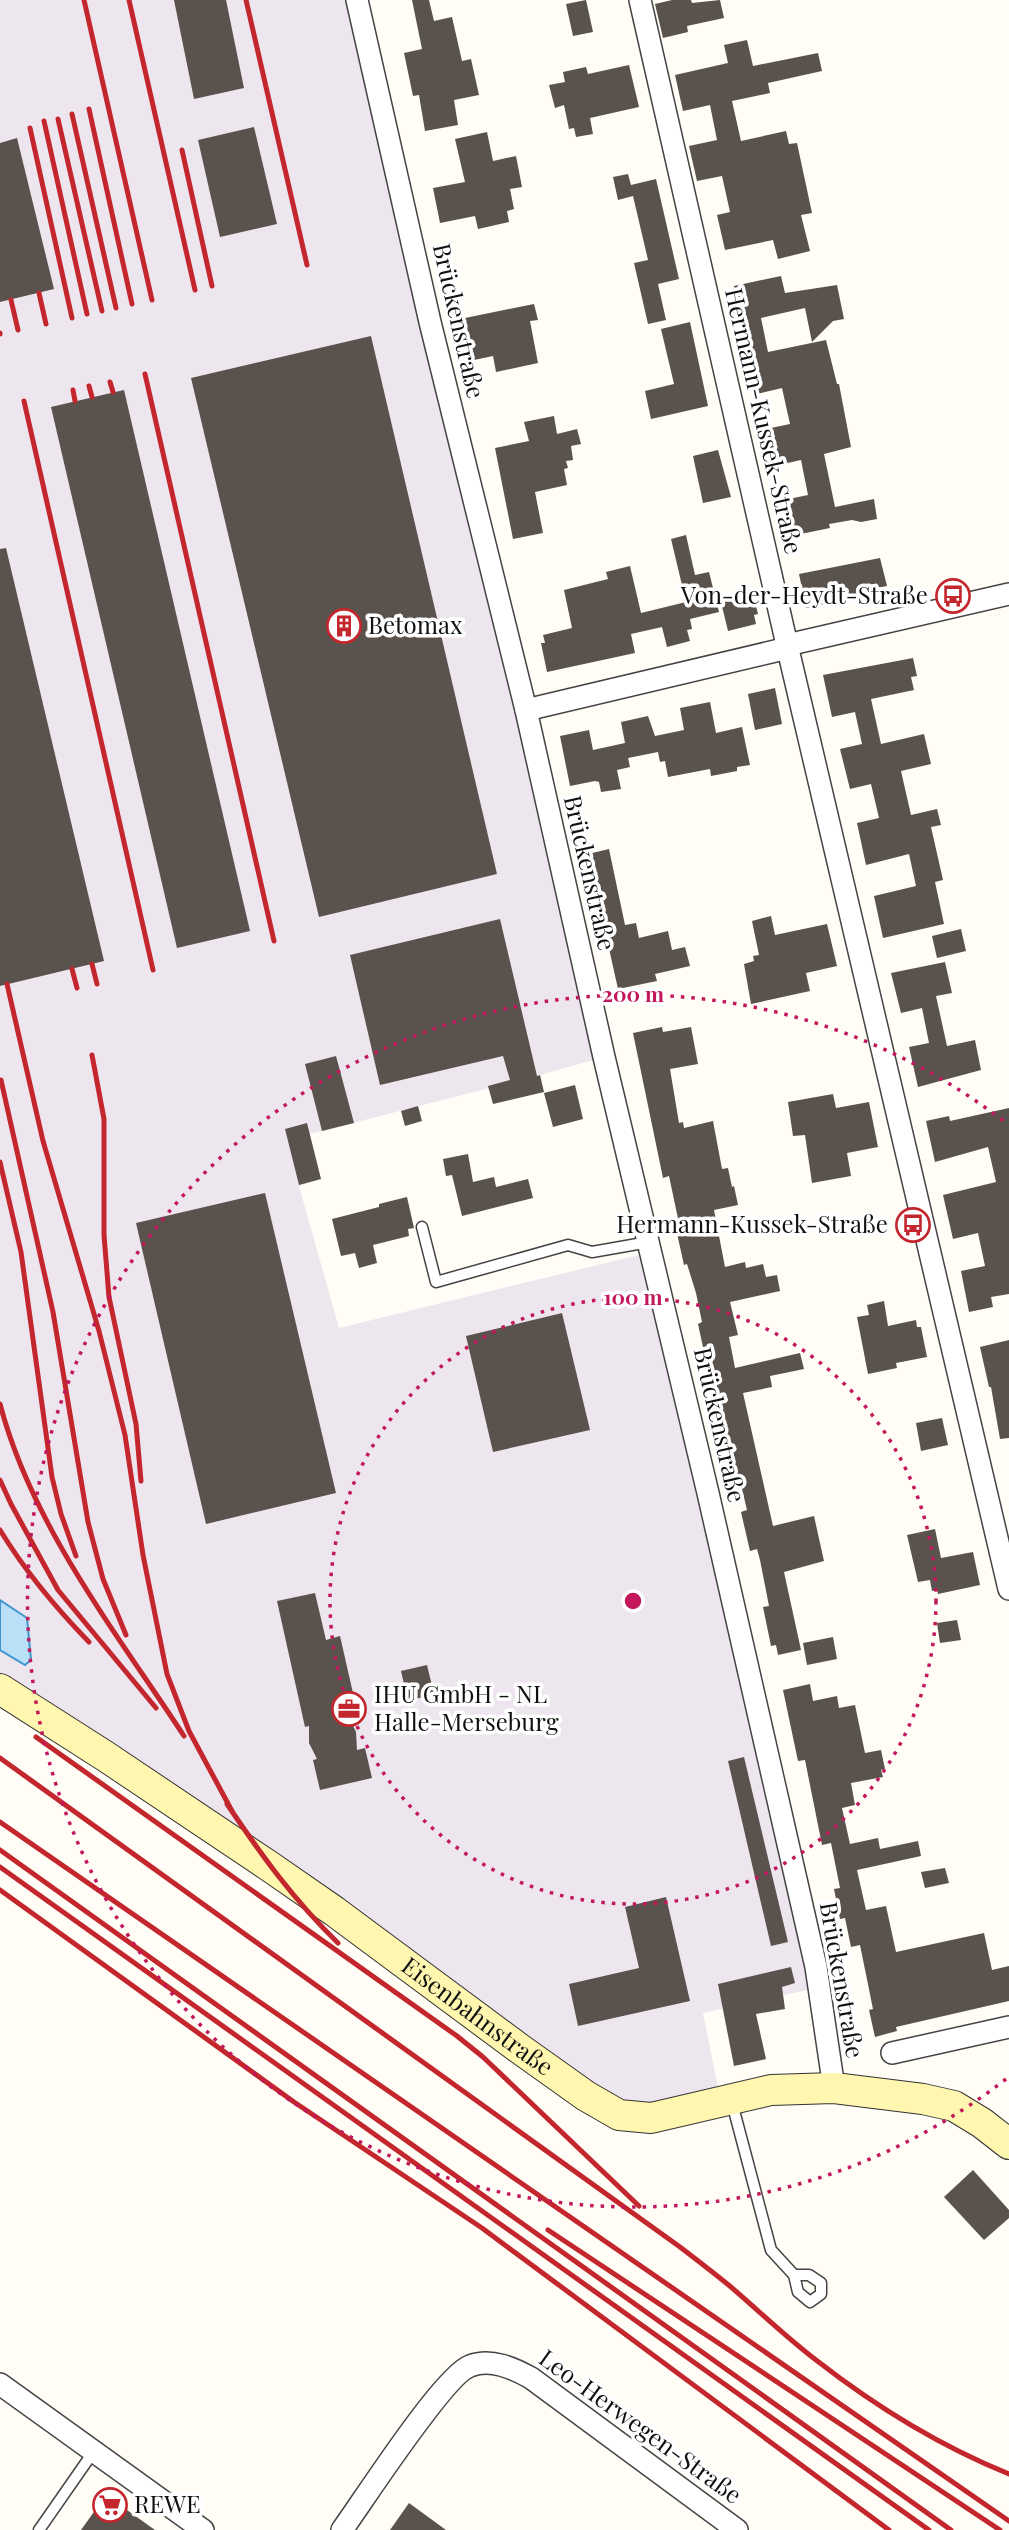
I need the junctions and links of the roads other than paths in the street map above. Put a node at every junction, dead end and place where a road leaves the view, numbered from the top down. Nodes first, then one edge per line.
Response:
1 (357, 0) edge
2 (640, 0) edge
3 (1009, 594) edge
4 (788, 646) junction
5 (526, 710) junction
6 (422, 1227) dead end
7 (649, 1242) junction
8 (1009, 1589) edge
9 (0, 1689) edge
10 (1009, 2027) edge
11 (892, 2053) dead end
12 (834, 2088) junction
13 (731, 2100) junction
14 (1009, 2144) edge
15 (794, 2275) dead end
16 (0, 2384) edge
17 (94, 2451) junction
18 (38, 2530) edge
19 (203, 2530) edge
20 (342, 2530) edge
21 (737, 2530) edge

1 - 5 street, Brückenstraße
2 - 4 street, Hermann-Kussek-Straße
3 - 4 street
4 - 5 street
4 - 8 street, Hermann-Kussek-Straße
5 - 7 street, Brückenstraße
6 - 7 lane
7 - 12 street, Brückenstraße
9 - 13 street, Eisenbahnstraße
10 - 11 street
12 - 13 street, Eisenbahnstraße
12 - 14 street, Eisenbahnstraße
13 - 15 lane
16 - 17 street
17 - 18 lane
17 - 19 street
20 - 21 street, Leo-Herwegen-Straße

